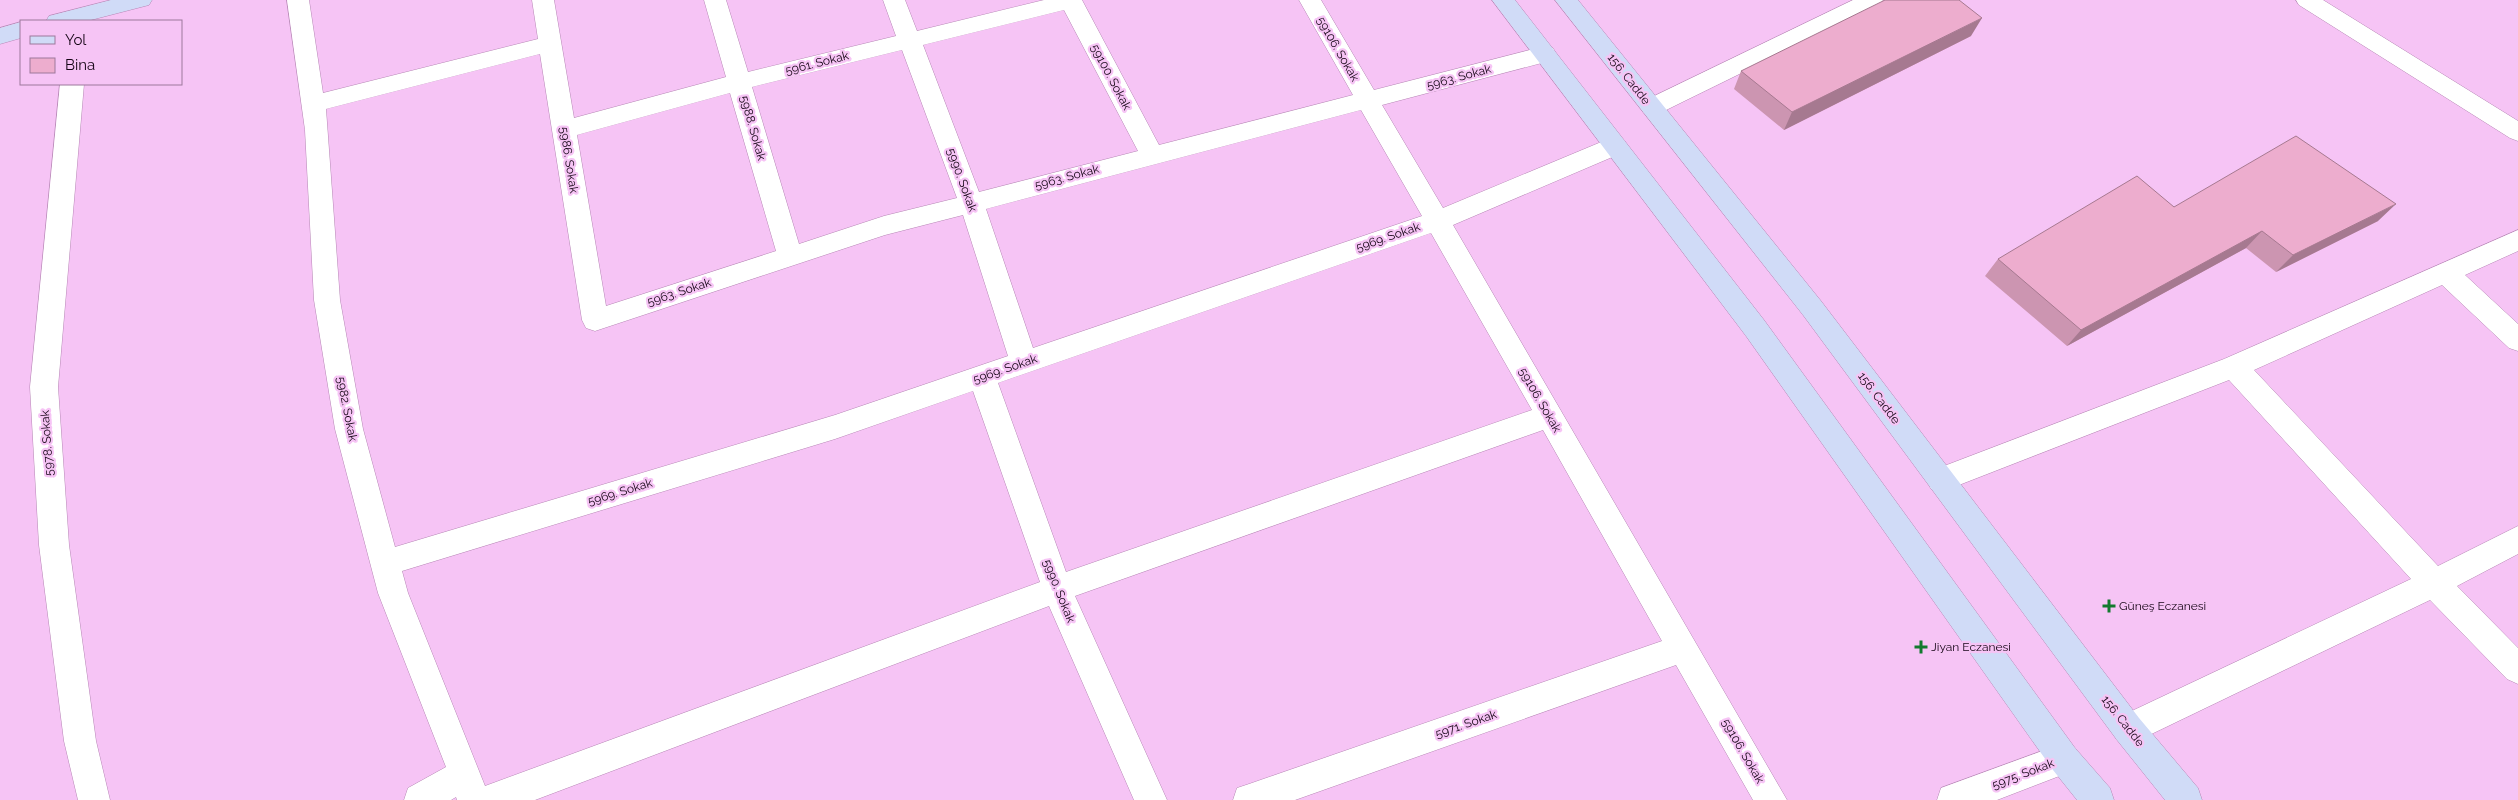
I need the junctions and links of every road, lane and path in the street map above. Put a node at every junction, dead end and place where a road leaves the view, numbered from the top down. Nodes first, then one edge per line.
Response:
1 (141, 0) edge
2 (298, 0) edge
3 (543, 0) edge
4 (716, 0) edge
5 (894, 0) edge
6 (1310, 0) edge
7 (1503, 0) edge
8 (1566, 0) edge
9 (2307, 0) edge
10 (1071, 1) edge
11 (1860, 2) edge
12 (71, 19) edge
13 (20, 30) edge
14 (0, 36) edge
15 (909, 40) junction
16 (550, 44) junction
17 (1545, 54) junction
18 (739, 82) junction
19 (72, 85) edge
20 (1368, 101) junction
21 (313, 104) junction
22 (1652, 108) junction
23 (564, 130) junction
24 (2518, 132) edge
25 (1616, 146) junction
26 (1152, 154) junction
27 (971, 202) junction
28 (1437, 220) junction
29 (2518, 240) edge
30 (790, 256) junction
31 (2444, 272) junction
32 (595, 320) joint
33 (2518, 340) edge
34 (1024, 362) junction
35 (2234, 366) junction
36 (982, 376) junction
37 (1549, 416) junction
38 (1941, 480) junction
39 (2518, 539) edge
40 (385, 563) junction
41 (2434, 583) junction
42 (1057, 589) junction
43 (1683, 648) junction
44 (2518, 669) edge
45 (2128, 729) junction
46 (2064, 758) junction
47 (469, 787) edge
48 (94, 800) edge
49 (420, 800) edge
50 (492, 800) edge
51 (1151, 800) edge
52 (1249, 800) edge
53 (1771, 800) edge
54 (1953, 800) edge
55 (2098, 800) edge
56 (2186, 800) edge

1 - 12 street
2 - 21 street, 5982. Sokak
3 - 16 street, 5986. Sokak
4 - 18 street, 5988. Sokak
5 - 15 street, 5990. Sokak
6 - 20 street, 59106. Sokak
7 - 17 street
8 - 22 street, 156. Cadde
9 - 24 street
10 - 15 street, 5961. Sokak
10 - 26 street, 59100. Sokak
11 - 22 street
13 - 14 street
15 - 18 street, 5961. Sokak
15 - 27 street, 5990. Sokak
16 - 21 street
16 - 23 street, 5986. Sokak
17 - 20 street, 5963. Sokak
17 - 25 street
18 - 23 street, 5961. Sokak
18 - 30 street, 5988. Sokak
19 - 48 street, 5978. Sokak
20 - 26 street, 5963. Sokak
20 - 28 street, 59106. Sokak
21 - 40 street, 5982. Sokak
22 - 38 street, 156. Cadde
23 - 32 street, 5986. Sokak
25 - 28 street, 5969. Sokak
25 - 46 street
26 - 27 street, 5963. Sokak
27 - 30 street, 5963. Sokak
27 - 34 street, 5990. Sokak
28 - 34 street, 5969. Sokak
28 - 37 street, 59106. Sokak
29 - 31 street
30 - 32 street, 5963. Sokak
31 - 33 street
31 - 35 street
34 - 36 street, 5969. Sokak
35 - 38 street
35 - 41 street
36 - 40 street, 5969. Sokak
36 - 42 street, 5990. Sokak
37 - 42 street
37 - 43 street, 59106. Sokak
38 - 45 street, 156. Cadde
39 - 41 street
40 - 47 street, 5982. Sokak
41 - 44 street
41 - 45 street
42 - 50 street
42 - 51 street, 5990. Sokak
43 - 52 street, 5971. Sokak
43 - 53 street, 59106. Sokak
45 - 56 street, 156. Cadde
46 - 54 street, 5975. Sokak
46 - 55 street
47 - 49 street

